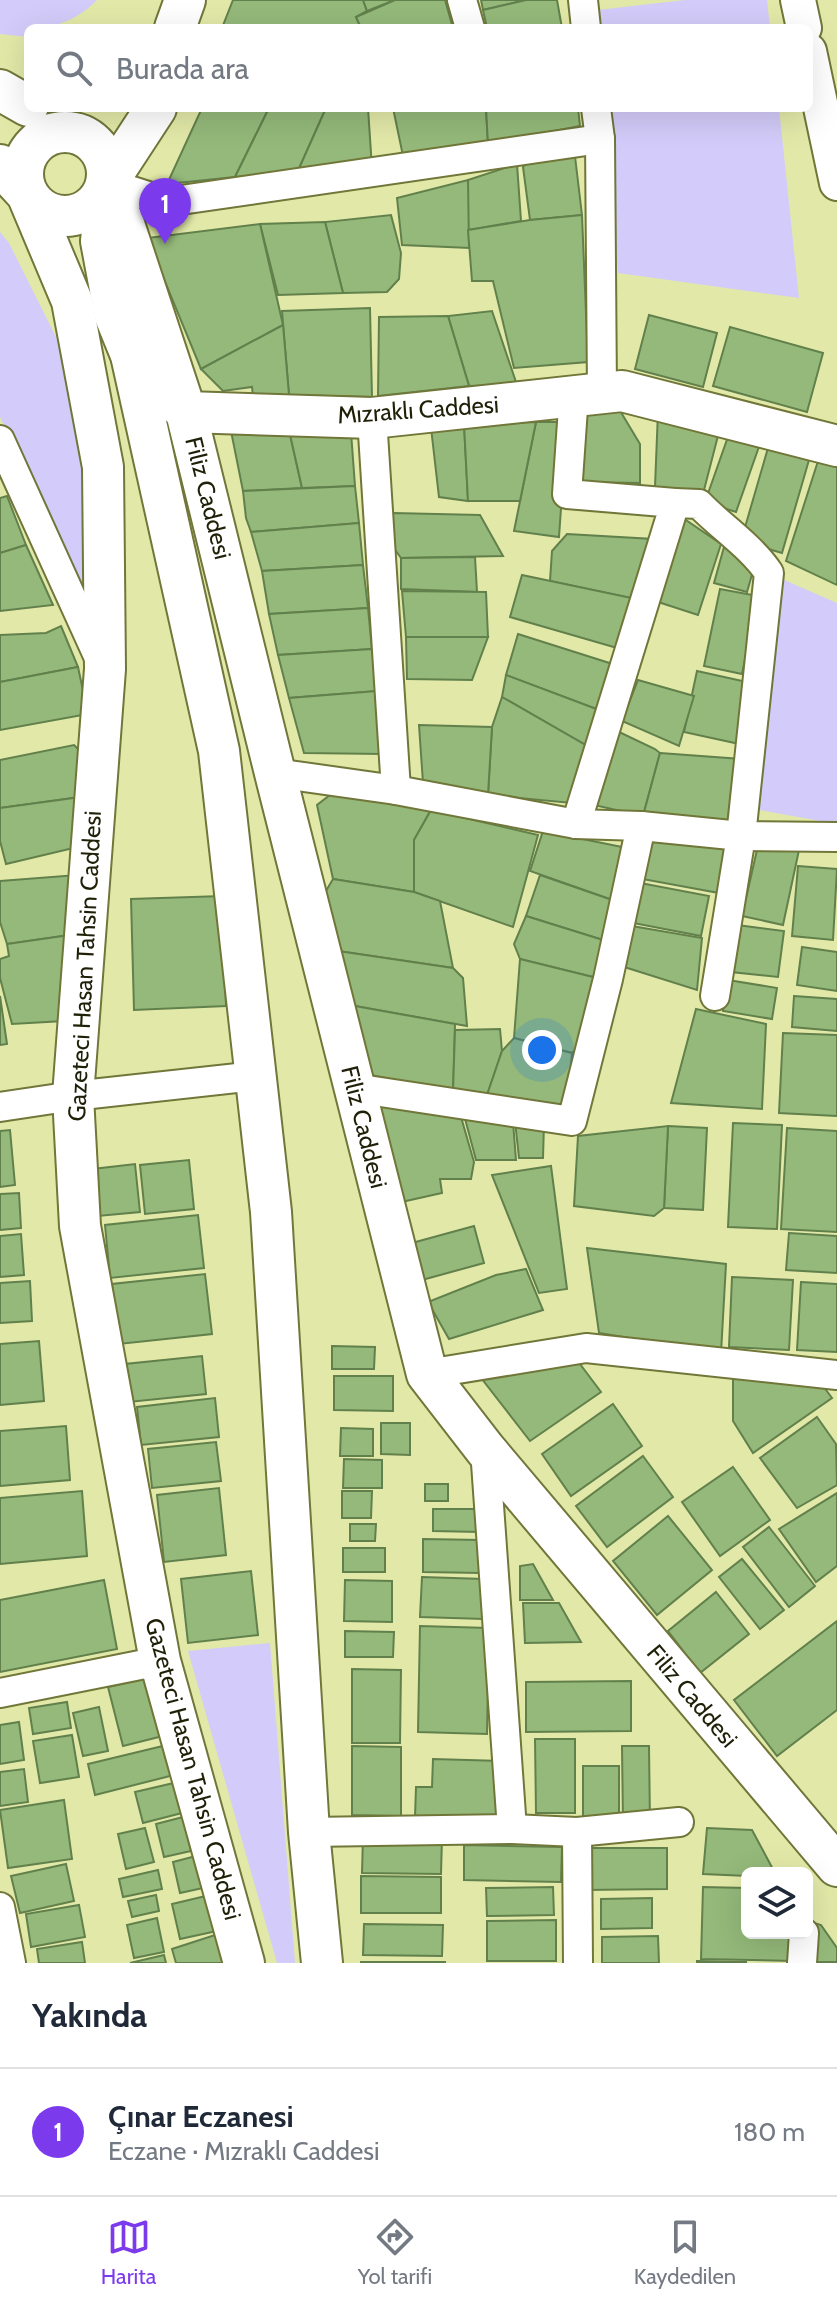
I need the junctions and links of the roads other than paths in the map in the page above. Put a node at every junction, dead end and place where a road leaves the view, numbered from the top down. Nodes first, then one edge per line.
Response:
1 (185, 0) edge
2 (206, 0) edge
3 (462, 0) edge
4 (583, 0) edge
5 (798, 0) edge
6 (176, 24) edge
7 (198, 24) edge
8 (469, 24) edge
9 (586, 24) edge
10 (803, 24) edge
11 (813, 70) edge
12 (41, 112) edge
13 (125, 112) edge
14 (153, 112) edge
15 (597, 112) edge
16 (78, 133) junction
17 (600, 139) junction
18 (0, 165) edge
19 (107, 183) junction
20 (837, 183) edge
21 (27, 194) junction
22 (72, 301) junction
23 (131, 355) junction
24 (586, 395) junction
25 (186, 412) junction
26 (372, 418) junction
27 (0, 440) edge
28 (837, 446) edge
29 (675, 503) junction
30 (105, 669) junction
31 (275, 773) junction
32 (396, 790) junction
33 (576, 824) junction
34 (641, 826) junction
35 (741, 836) junction
36 (837, 837) edge
37 (715, 996) dead end
38 (256, 1076) junction
39 (354, 1088) junction
40 (73, 1096) junction
41 (0, 1107) edge
42 (427, 1374) junction
43 (837, 1375) edge
44 (485, 1449) junction
45 (160, 1661) junction
46 (0, 1693) edge
47 (679, 1822) dead end
48 (512, 1829) junction
49 (309, 1832) junction
50 (577, 1832) junction
51 (837, 1866) edge
52 (0, 1907) edge
53 (804, 1939) edge
54 (11, 1963) edge
55 (244, 1963) edge
56 (322, 1963) edge
57 (578, 1963) edge
58 (802, 1963) edge

1 - 6 main road
2 - 7 main road
3 - 8 street
4 - 9 street
5 - 10 street
11 - 20 street
12 - 16 main road
13 - 16 main road
14 - 19 main road
15 - 17 street
16 - 19 main road
16 - 21 main road
17 - 19 street
17 - 24 street
18 - 21 main road, Gazeteci Hasan Tahsin Caddesi
19 - 21 main road
19 - 23 main road
19 - 25 main road
21 - 22 main road, Gazeteci Hasan Tahsin Caddesi
22 - 23 main road, Filiz Caddesi
22 - 30 main road, Gazeteci Hasan Tahsin Caddesi
23 - 25 main road, Filiz Caddesi
23 - 38 main road
24 - 26 main road, Mızraklı Caddesi
24 - 28 main road, Mızraklı Caddesi
24 - 29 street
25 - 26 main road, Mızraklı Caddesi
25 - 31 main road, Filiz Caddesi
26 - 32 street
27 - 30 street
29 - 33 street
29 - 35 street
30 - 40 main road, Gazeteci Hasan Tahsin Caddesi
31 - 32 street
31 - 39 main road, Filiz Caddesi
32 - 33 street
33 - 34 street
34 - 35 street
34 - 39 street
35 - 36 street
35 - 37 street
38 - 40 street
38 - 49 main road
39 - 42 main road, Filiz Caddesi
40 - 41 street
40 - 45 main road, Gazeteci Hasan Tahsin Caddesi
42 - 43 street
42 - 44 main road, Filiz Caddesi
44 - 48 street
44 - 51 main road, Filiz Caddesi
45 - 46 street
45 - 55 main road, Gazeteci Hasan Tahsin Caddesi
47 - 50 street
48 - 49 street
48 - 50 street
49 - 56 main road
50 - 57 street
52 - 54 street
53 - 58 street

